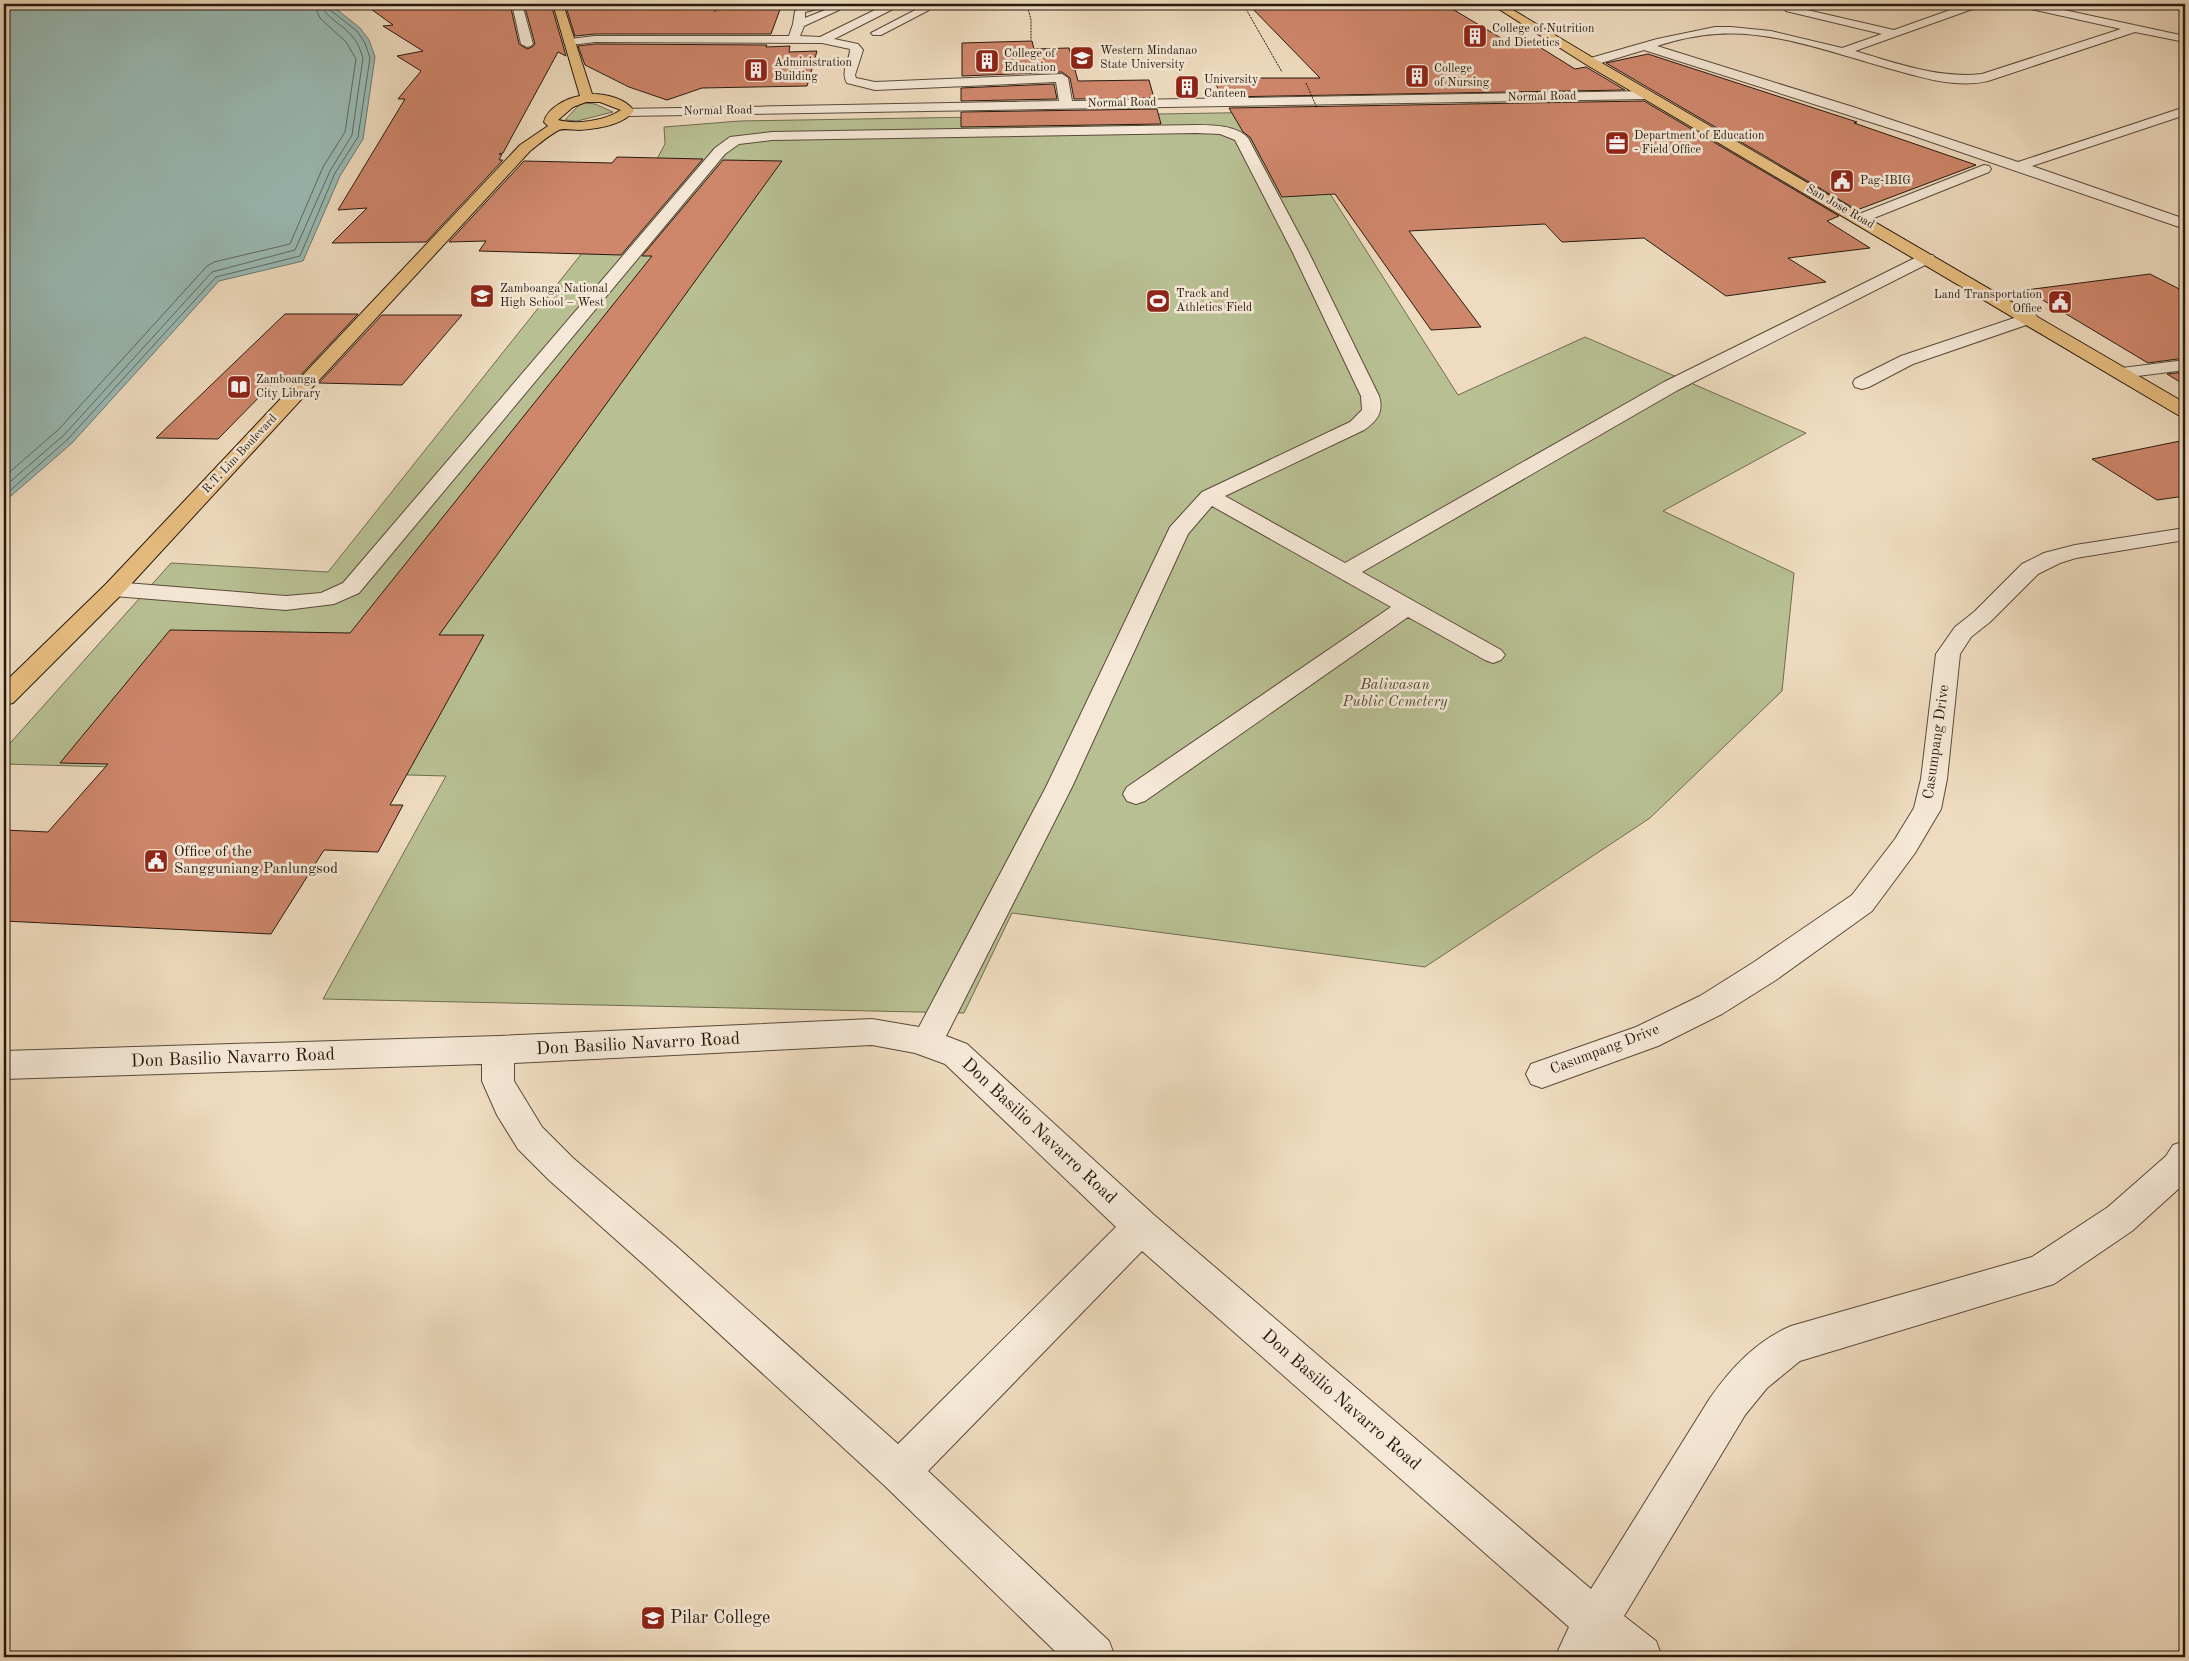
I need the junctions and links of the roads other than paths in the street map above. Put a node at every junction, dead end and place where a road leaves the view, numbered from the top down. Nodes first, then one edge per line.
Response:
1 (517, 4) edge
2 (558, 4) edge
3 (895, 4) edge
4 (1496, 4) edge
5 (1786, 4) edge
6 (1977, 4) edge
7 (2022, 4) edge
8 (925, 8) dead end
9 (799, 24) dead end
10 (2135, 28) junction
11 (1897, 34) junction
12 (2185, 39) edge
13 (731, 40) junction
14 (793, 40) junction
15 (822, 40) junction
16 (570, 42) junction
17 (527, 44) dead end
18 (854, 46) junction
19 (1645, 46) junction
20 (1842, 52) junction
21 (730, 55) dead end
22 (1591, 62) junction
23 (1648, 95) junction
24 (587, 98) junction
25 (1066, 104) junction
26 (912, 107) junction
27 (2185, 111) edge
28 (627, 112) junction
29 (558, 126) junction
30 (906, 134) junction
31 (2019, 166) junction
32 (1984, 169) dead end
33 (1859, 218) junction
34 (2185, 224) edge
35 (1927, 258) junction
36 (2029, 318) junction
37 (2185, 365) edge
38 (2122, 373) junction
39 (1862, 383) dead end
40 (2185, 411) edge
41 (1209, 496) junction
42 (2179, 541) edge
43 (1346, 572) junction
44 (114, 589) junction
45 (1407, 607) junction
46 (1493, 655) dead end
47 (4, 697) edge
48 (1136, 794) dead end
49 (927, 1042) junction
50 (498, 1050) junction
51 (4, 1065) edge
52 (1542, 1074) dead end
53 (2185, 1156) edge
54 (1141, 1227) junction
55 (899, 1472) junction
56 (1596, 1622) junction
57 (1092, 1657) edge
58 (1577, 1657) edge
59 (1640, 1657) edge

1 - 17 street
2 - 16 main road
3 - 15 street
4 - 22 main road, San Jose Road
5 - 11 street
6 - 11 street
7 - 10 street
8 - 18 street
9 - 14 street
10 - 12 street
10 - 20 street
11 - 20 street
13 - 14 street
13 - 16 street
13 - 21 street
14 - 15 street
15 - 18 street
16 - 24 main road
18 - 25 street
19 - 20 street
19 - 22 street
19 - 31 street
22 - 23 main road, San Jose Road
23 - 25 street, Normal Road
23 - 33 main road, San Jose Road
24 - 28 main road
24 - 29 main road
25 - 26 street, Normal Road
26 - 28 street, Normal Road
26 - 30 street
27 - 31 street
28 - 29 main road
29 - 44 main road, R.T. Lim Boulevard
30 - 41 street
30 - 44 street
31 - 34 street
32 - 33 street
33 - 35 main road, San Jose Road
35 - 36 main road, San Jose Road
35 - 43 street
36 - 38 main road, San Jose Road
36 - 39 street
37 - 38 street
38 - 40 main road, San Jose Road
41 - 43 street
41 - 49 street
42 - 52 street, Casumpang Drive
43 - 45 street
44 - 47 main road, R.T. Lim Boulevard
45 - 46 street
45 - 48 street
49 - 50 street, Don Basilio Navarro Road
49 - 54 street, Don Basilio Navarro Road
50 - 51 street, Don Basilio Navarro Road
50 - 55 street
53 - 56 street
54 - 55 street
54 - 56 street, Don Basilio Navarro Road
55 - 57 street
56 - 58 street
56 - 59 street, Don Basilio Navarro Road

